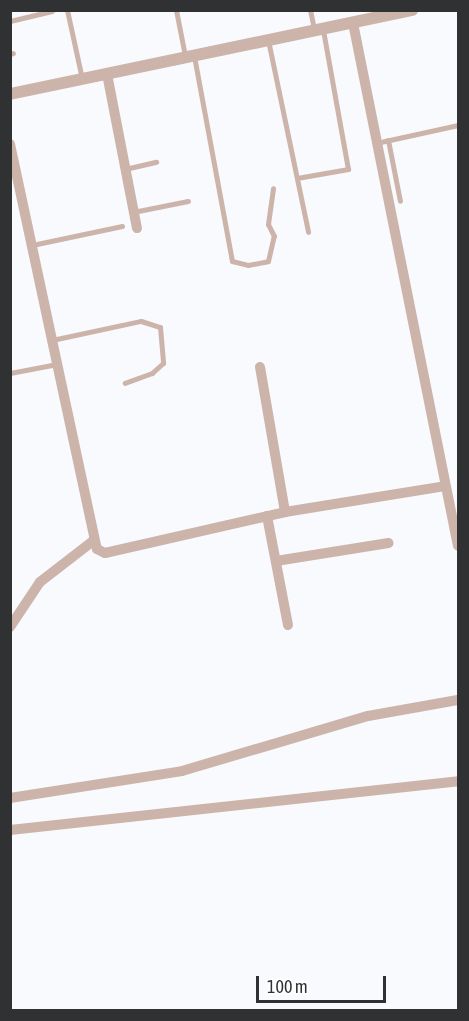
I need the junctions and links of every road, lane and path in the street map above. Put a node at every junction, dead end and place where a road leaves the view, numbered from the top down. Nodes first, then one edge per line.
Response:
1 (52, 10) edge
2 (67, 10) edge
3 (176, 10) edge
4 (310, 10) edge
5 (412, 10) edge
6 (10, 21) edge
7 (352, 23) junction
8 (318, 30) junction
9 (268, 40) junction
10 (190, 57) junction
11 (106, 74) junction
12 (82, 79) junction
13 (10, 94) edge
14 (459, 125) edge
15 (388, 140) junction
16 (376, 143) junction
17 (10, 144) edge
18 (156, 162) dead end
19 (125, 169) junction
20 (297, 178) junction
21 (273, 188) dead end
22 (188, 201) dead end
23 (400, 201) dead end
24 (133, 212) junction
25 (122, 226) dead end
26 (136, 228) dead end
27 (308, 232) dead end
28 (32, 245) junction
29 (52, 340) junction
30 (57, 364) junction
31 (260, 367) dead end
32 (10, 373) edge
33 (125, 383) dead end
34 (445, 486) junction
35 (285, 512) junction
36 (267, 516) junction
37 (93, 541) junction
38 (389, 543) dead end
39 (458, 546) edge
40 (276, 561) junction
41 (288, 625) dead end
42 (10, 627) edge
43 (459, 700) edge
44 (459, 781) edge
45 (10, 798) edge
46 (10, 830) edge

1 - 6 lane
2 - 12 lane
3 - 10 lane
4 - 8 lane
5 - 7 street
7 - 8 street
7 - 16 street
8 - 9 street
8 - 20 lane
9 - 10 street
9 - 20 lane
10 - 11 street
10 - 21 lane
11 - 12 street
11 - 19 street
12 - 13 street
14 - 15 lane
15 - 16 lane
15 - 23 lane
16 - 34 street
17 - 28 street
18 - 19 lane
19 - 24 street
20 - 27 lane
22 - 24 lane
24 - 26 street
25 - 28 lane
28 - 29 street
29 - 30 street
29 - 33 lane
30 - 32 lane
30 - 37 street
31 - 35 street
34 - 35 street
34 - 39 street
35 - 36 street
36 - 37 street
36 - 40 street
37 - 42 street
38 - 40 street
40 - 41 street
43 - 45 street
44 - 46 street

